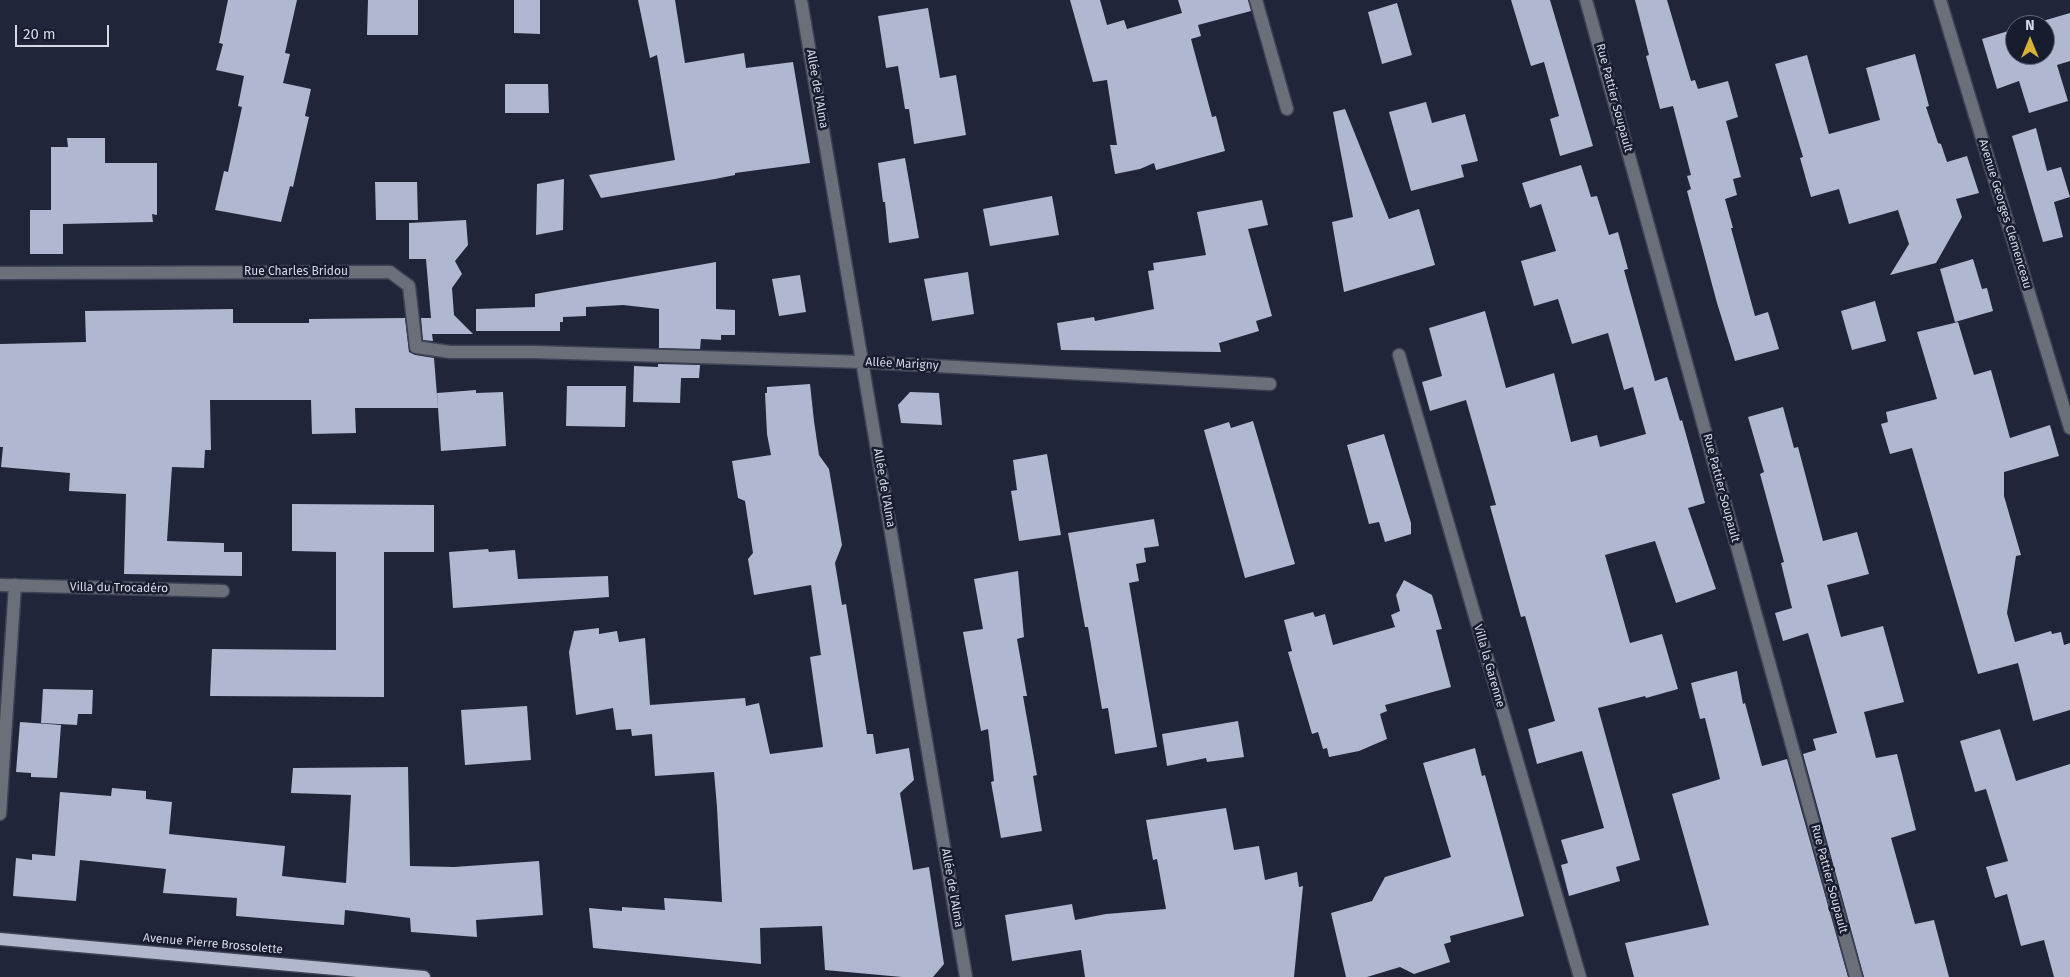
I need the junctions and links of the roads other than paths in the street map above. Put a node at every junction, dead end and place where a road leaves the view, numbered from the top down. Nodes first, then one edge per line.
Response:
1 (802, 0) edge
2 (1256, 0) edge
3 (1586, 0) edge
4 (1940, 0) edge
5 (1287, 110) dead end
6 (0, 272) edge
7 (534, 352) joint
8 (1399, 355) dead end
9 (863, 362) junction
10 (1270, 384) dead end
11 (2070, 428) edge
12 (0, 585) edge
13 (15, 585) junction
14 (223, 591) dead end
15 (0, 814) edge
16 (0, 939) edge
17 (424, 977) edge
18 (966, 977) edge
19 (1580, 977) edge
20 (1856, 977) edge

1 - 9 street, Allée de l'Alma
2 - 5 street
3 - 20 street, Rue Pattier Soupault
4 - 11 street, Avenue Georges Clemenceau
6 - 7 street, Rue Charles Bridou
7 - 9 street, Allée Marigny
8 - 19 street, Villa la Garenne
9 - 10 street, Allée Marigny
9 - 18 street, Allée de l'Alma
12 - 13 street, Villa du Trocadéro
13 - 14 street, Villa du Trocadéro
13 - 15 street
16 - 17 main road, Avenue Pierre Brossolette

